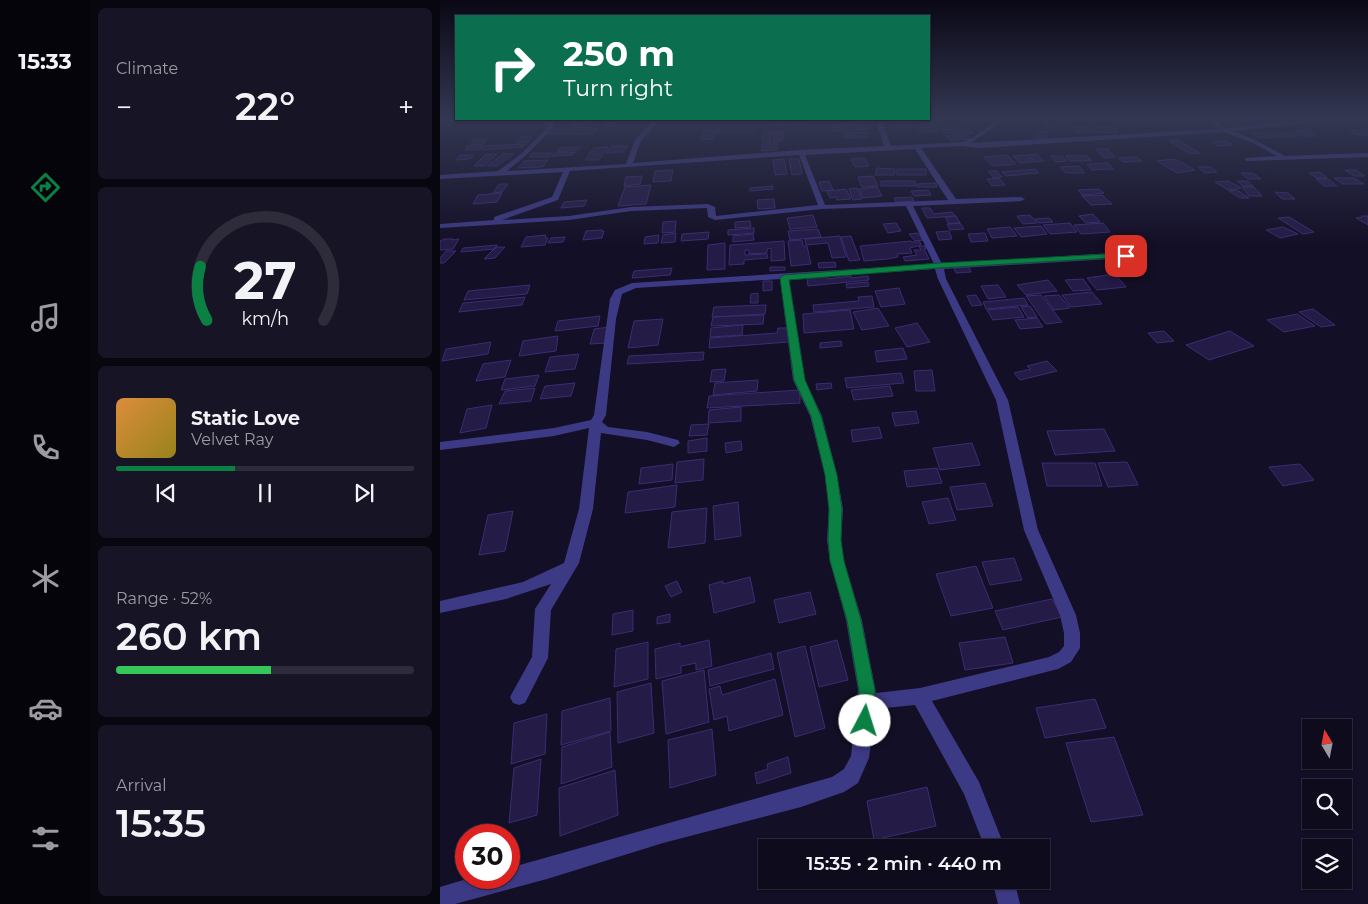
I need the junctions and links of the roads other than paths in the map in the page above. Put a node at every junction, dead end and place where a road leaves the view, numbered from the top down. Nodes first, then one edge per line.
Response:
1 (515, 160) edge
2 (631, 160) edge
3 (700, 160) edge
4 (804, 160) edge
5 (925, 160) edge
6 (629, 166) junction
7 (567, 170) junction
8 (500, 173) junction
9 (440, 177) edge
10 (1021, 199) dead end
11 (953, 201) junction
12 (909, 205) junction
13 (822, 207) junction
14 (490, 223) junction
15 (440, 226) edge
16 (1126, 256) dead end
17 (939, 266) junction
18 (784, 278) junction
19 (596, 423) junction
20 (674, 443) dead end
21 (440, 446) edge
22 (572, 563) junction
23 (440, 608) edge
24 (920, 696) junction
25 (519, 697) dead end
26 (867, 702) junction
27 (991, 839) edge
28 (1005, 889) edge
29 (440, 898) edge
30 (1009, 904) edge

1 - 8 street
2 - 6 street
3 - 6 street
4 - 13 street
5 - 11 street
6 - 7 street
7 - 8 street
7 - 14 street
8 - 9 street
10 - 11 street
11 - 12 street
12 - 13 street
12 - 17 street
13 - 14 street
14 - 15 street
16 - 17 street
17 - 18 street
17 - 24 street
18 - 19 street
18 - 26 street
19 - 20 street
19 - 21 street
19 - 22 street
22 - 23 street
22 - 25 street
24 - 26 street
24 - 27 street
26 - 29 street
28 - 30 street

